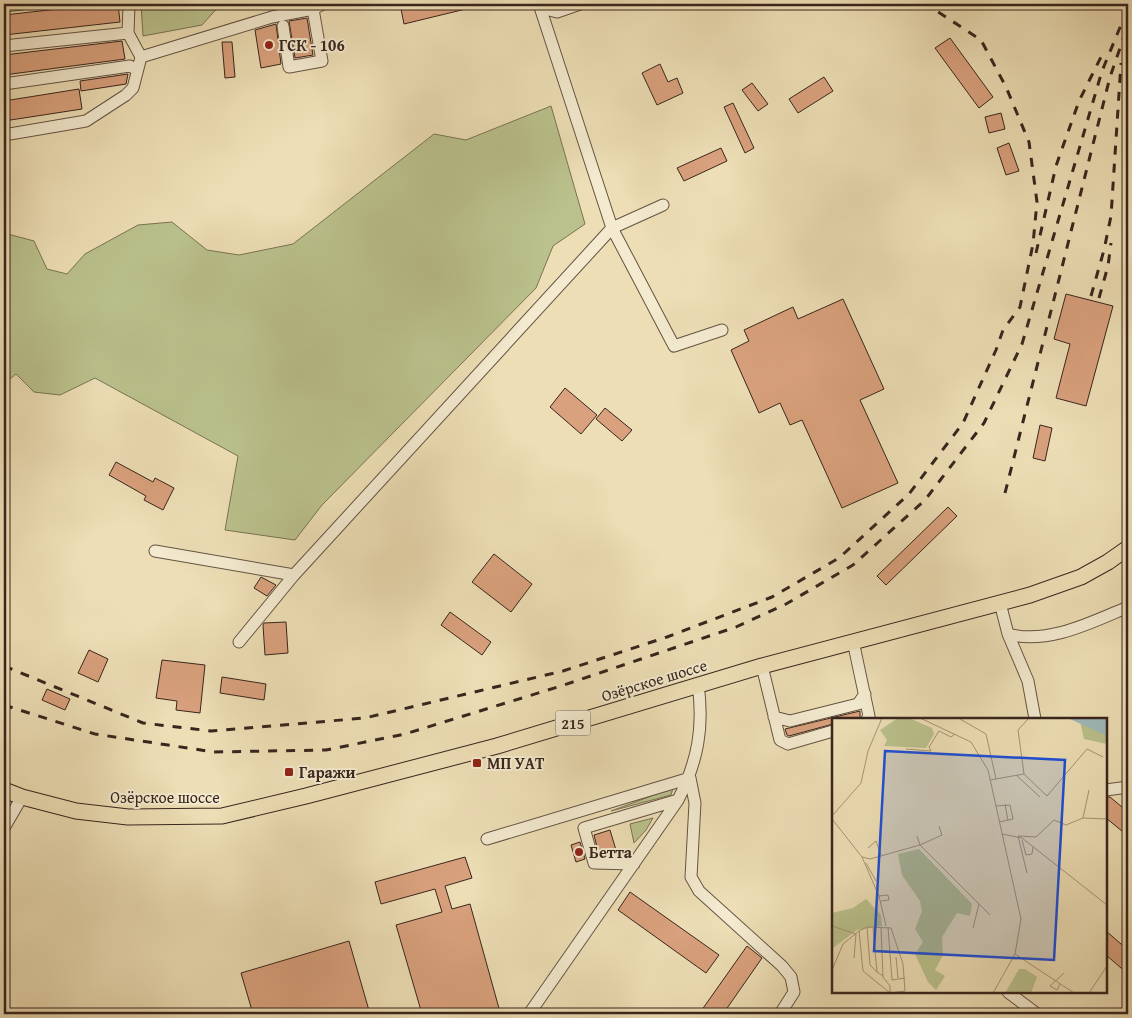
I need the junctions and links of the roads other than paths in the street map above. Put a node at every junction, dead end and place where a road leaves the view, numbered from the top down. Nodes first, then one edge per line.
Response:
1 (22, 4) edge
2 (129, 4) edge
3 (580, 4) edge
4 (4, 6) edge
5 (318, 6) edge
6 (540, 6) edge
7 (284, 26) dead end
8 (128, 33) junction
9 (4, 46) edge
10 (141, 57) junction
11 (137, 70) junction
12 (4, 84) edge
13 (4, 135) edge
14 (663, 205) dead end
15 (612, 228) junction
16 (722, 330) dead end
17 (1128, 548) edge
18 (156, 551) dead end
19 (294, 575) junction
20 (1000, 603) junction
21 (1128, 607) edge
22 (1008, 634) junction
23 (853, 641) junction
24 (238, 642) dead end
25 (762, 666) junction
26 (698, 684) junction
27 (865, 694) junction
28 (774, 717) junction
29 (868, 718) edge
30 (1035, 718) edge
31 (832, 731) edge
32 (690, 778) junction
33 (1128, 787) edge
34 (4, 790) edge
35 (1107, 790) edge
36 (22, 797) junction
37 (678, 800) junction
38 (4, 828) edge
39 (487, 839) dead end
40 (634, 864) junction
41 (1009, 993) edge
42 (529, 1014) edge
43 (780, 1014) edge
44 (1037, 1014) edge

1 - 4 street
2 - 8 street
3 - 6 street
5 - 7 street
5 - 10 street
6 - 15 street
8 - 9 street
8 - 10 street
10 - 11 street
11 - 12 street
11 - 13 street
14 - 15 street
15 - 16 street
15 - 19 street
17 - 20 main road, Озёрское шоссе / 215
18 - 19 street
19 - 24 street
20 - 22 street
20 - 23 main road, Озёрское шоссе / 215
21 - 22 street
22 - 30 street
23 - 25 main road, Озёрское шоссе / 215
23 - 27 street
25 - 26 main road, Озёрское шоссе / 215
25 - 28 street
26 - 32 street
26 - 36 main road, Озёрское шоссе / 215
27 - 28 street
27 - 29 street
28 - 31 street
32 - 37 street
32 - 39 street
32 - 43 street
33 - 35 street
34 - 36 main road, Озёрское шоссе / 215
36 - 38 street
37 - 40 street
37 - 40 street
40 - 42 street
41 - 44 street

